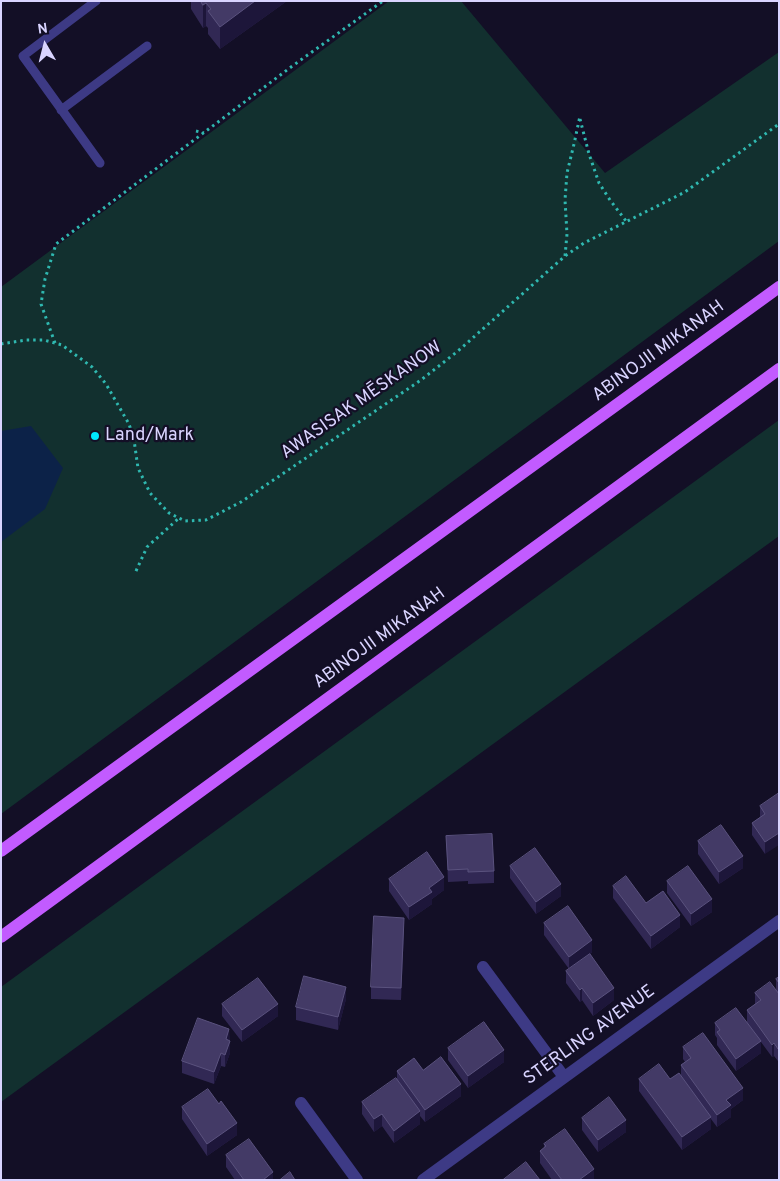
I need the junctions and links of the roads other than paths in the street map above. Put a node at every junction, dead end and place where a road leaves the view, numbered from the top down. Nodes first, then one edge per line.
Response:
1 (96, 1) edge
2 (147, 46) dead end
3 (61, 110) junction
4 (100, 163) dead end
5 (779, 287) edge
6 (779, 369) edge
7 (1, 851) edge
8 (779, 921) edge
9 (1, 937) edge
10 (483, 967) dead end
11 (564, 1077) junction
12 (301, 1104) dead end
13 (357, 1180) edge
14 (423, 1180) edge

1 - 3 lane
2 - 3 lane
3 - 4 lane
5 - 7 main road, ABINOJII MIKANAH
6 - 9 main road, ABINOJII MIKANAH
8 - 11 street, STERLING AVENUE
10 - 11 street
11 - 14 street, STERLING AVENUE
12 - 13 street

